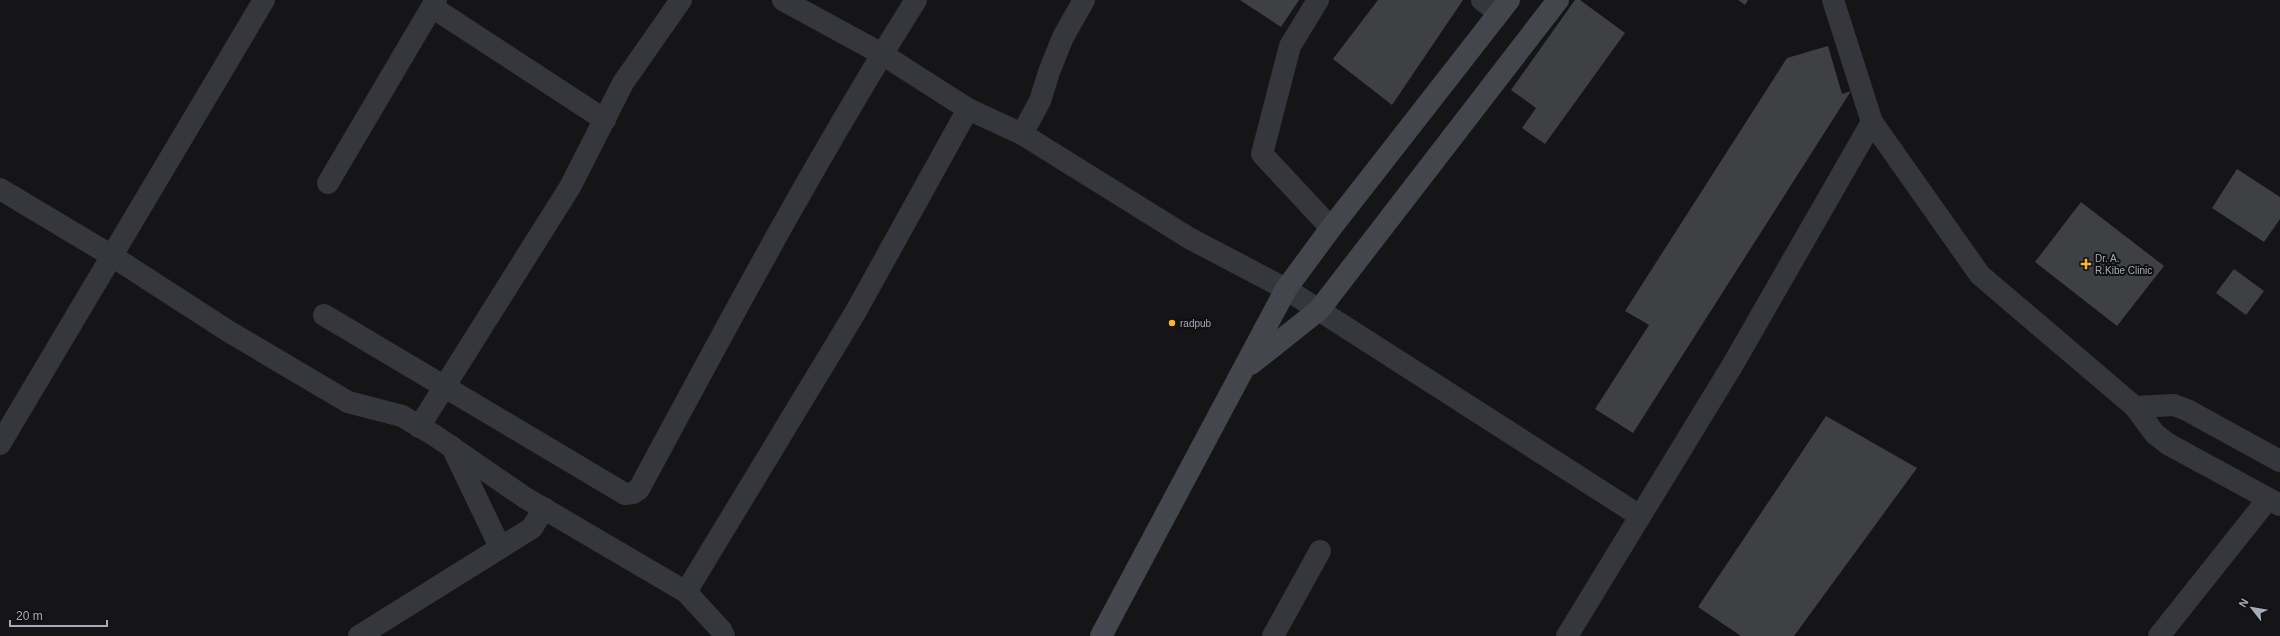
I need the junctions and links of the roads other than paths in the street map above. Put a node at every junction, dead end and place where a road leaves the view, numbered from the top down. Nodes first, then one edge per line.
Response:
1 (264, 0) edge
2 (681, 0) edge
3 (783, 0) edge
4 (916, 0) edge
5 (1084, 0) edge
6 (1318, 0) edge
7 (1558, 0) edge
8 (1834, 0) edge
9 (434, 4) edge
10 (1497, 4) edge
11 (882, 54) junction
12 (968, 109) junction
13 (604, 120) junction
14 (1872, 122) junction
15 (1022, 134) junction
16 (328, 182) dead end
17 (0, 189) edge
18 (1331, 228) junction
19 (112, 256) junction
20 (1286, 289) junction
21 (1319, 310) junction
22 (324, 315) dead end
23 (1246, 368) junction
24 (444, 385) junction
25 (2135, 407) junction
26 (419, 426) junction
27 (0, 444) edge
28 (452, 447) junction
29 (2280, 461) edge
30 (2274, 502) edge
31 (544, 508) junction
32 (1640, 516) junction
33 (500, 547) junction
34 (1320, 551) dead end
35 (686, 592) junction
36 (359, 636) edge
37 (724, 636) edge
38 (1102, 636) edge
39 (1273, 636) edge
40 (1567, 636) edge
41 (2158, 636) edge

1 - 19 street
2 - 13 street
3 - 11 street
4 - 11 street
5 - 15 street
6 - 18 street
7 - 21 main road
8 - 14 street
9 - 13 street
9 - 16 street
10 - 18 main road
11 - 12 street
11 - 24 street
12 - 15 street
12 - 35 street
13 - 24 street
14 - 25 street
14 - 32 street
15 - 20 street
17 - 19 street
18 - 20 main road
19 - 26 street
19 - 27 street
20 - 21 street
20 - 23 main road
21 - 23 main road
21 - 32 street
22 - 24 street
23 - 38 main road
24 - 26 street
25 - 29 street
25 - 30 street
26 - 28 street
28 - 31 street
28 - 33 street
30 - 41 street
31 - 33 street
31 - 35 street
32 - 40 street
33 - 36 street
34 - 39 street
35 - 37 street

